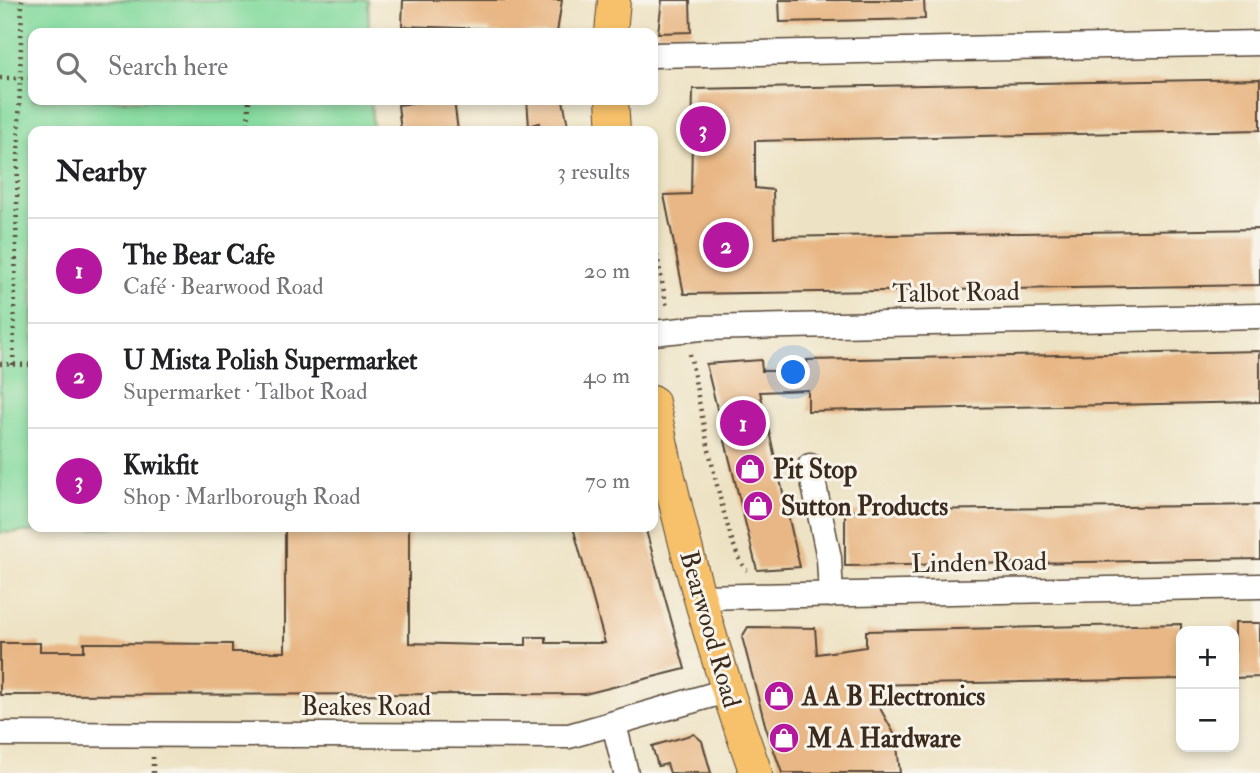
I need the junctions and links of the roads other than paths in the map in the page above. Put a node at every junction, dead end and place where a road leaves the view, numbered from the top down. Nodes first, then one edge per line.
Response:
1 (614, 0) edge
2 (611, 28) edge
3 (1260, 43) edge
4 (658, 55) edge
5 (612, 105) edge
6 (614, 126) edge
7 (1260, 316) edge
8 (658, 332) edge
9 (658, 423) edge
10 (810, 466) dead end
11 (1260, 586) edge
12 (831, 595) junction
13 (699, 597) junction
14 (726, 691) junction
15 (614, 724) junction
16 (0, 734) edge
17 (626, 773) edge
18 (756, 773) edge

1 - 2 main road
3 - 4 street
5 - 6 main road
7 - 8 street, Talbot Road
9 - 13 main road, Bearwood Road
10 - 12 street
11 - 12 street, Linden Road
12 - 13 street, Linden Road
13 - 14 main road, Bearwood Road
14 - 15 street, Beakes Road
14 - 18 main road, Bearwood Road
15 - 16 street, Beakes Road
15 - 17 street

